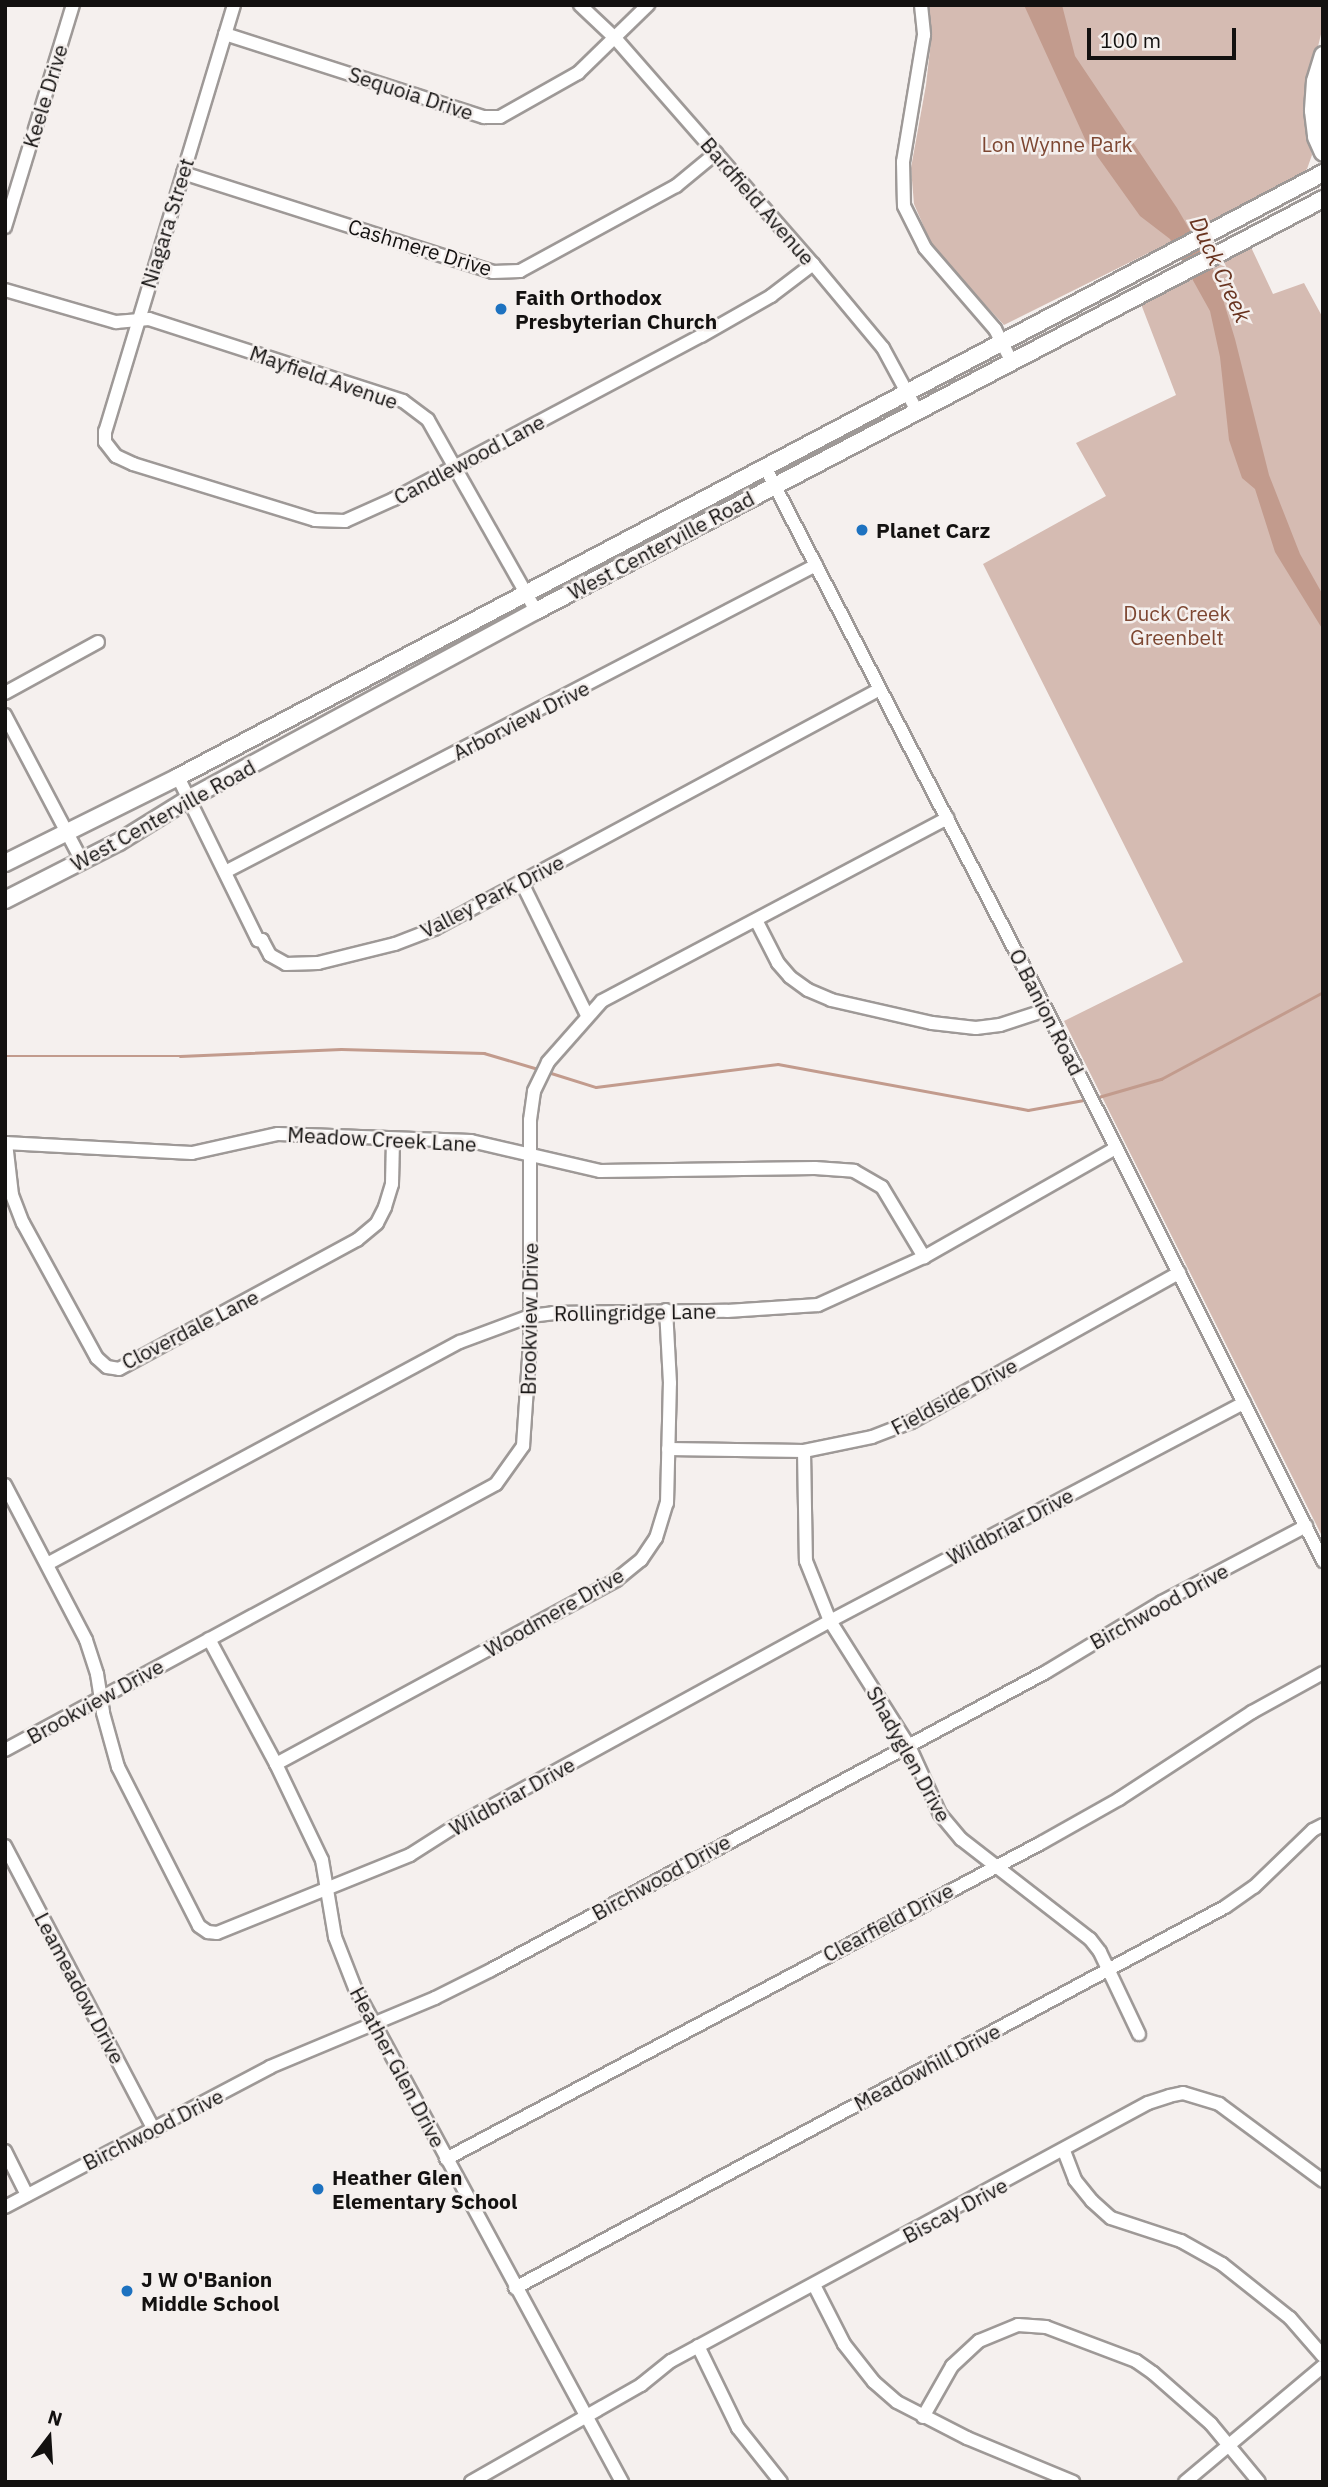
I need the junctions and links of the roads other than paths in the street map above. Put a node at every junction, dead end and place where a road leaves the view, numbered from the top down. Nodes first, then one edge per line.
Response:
1 (73, 5) edge
2 (234, 5) edge
3 (580, 5) edge
4 (648, 5) edge
5 (921, 5) edge
6 (225, 34) junction
7 (615, 38) junction
8 (1323, 55) edge
9 (1320, 147) edge
10 (716, 153) junction
11 (183, 173) junction
12 (1323, 173) edge
13 (1303, 184) junction
14 (1323, 199) edge
15 (5, 228) edge
16 (813, 264) junction
17 (5, 290) edge
18 (137, 319) junction
19 (1001, 341) junction
20 (1011, 361) junction
21 (907, 392) junction
22 (917, 411) junction
23 (105, 442) joint
24 (454, 466) junction
25 (765, 467) junction
26 (774, 485) junction
27 (816, 565) junction
28 (526, 591) junction
29 (536, 611) junction
30 (98, 642) dead end
31 (880, 689) junction
32 (5, 693) edge
33 (5, 715) edge
34 (178, 777) junction
35 (190, 798) junction
36 (947, 818) junction
37 (67, 832) junction
38 (82, 861) junction
39 (5, 863) edge
40 (225, 872) junction
41 (521, 881) junction
42 (5, 901) edge
43 (756, 920) junction
44 (1046, 1010) junction
45 (587, 1015) junction
46 (393, 1140) junction
47 (6, 1143) edge
48 (1116, 1147) junction
49 (531, 1156) junction
50 (924, 1256) junction
51 (1179, 1273) junction
52 (666, 1310) junction
53 (530, 1316) junction
54 (1244, 1403) junction
55 (668, 1449) junction
56 (804, 1451) junction
57 (5, 1485) edge
58 (1306, 1526) junction
59 (1323, 1560) edge
60 (49, 1563) junction
61 (830, 1621) junction
62 (209, 1639) junction
63 (1323, 1673) edge
64 (102, 1696) junction
65 (909, 1745) junction
66 (5, 1750) edge
67 (276, 1764) junction
68 (1323, 1825) edge
69 (5, 1846) edge
70 (995, 1865) junction
71 (327, 1886) junction
72 (1109, 1970) junction
73 (375, 2021) junction
74 (1139, 2034) dead end
75 (154, 2130) junction
76 (5, 2151) edge
77 (1064, 2151) junction
78 (446, 2159) junction
79 (1323, 2180) edge
80 (27, 2194) junction
81 (5, 2207) edge
82 (814, 2285) junction
83 (515, 2288) junction
84 (698, 2346) junction
85 (1323, 2356) edge
86 (1323, 2366) edge
87 (586, 2416) junction
88 (923, 2417) junction
89 (1228, 2446) junction
90 (471, 2482) edge
91 (622, 2482) edge
92 (781, 2482) edge
93 (1073, 2482) edge
94 (1185, 2482) edge
95 (1259, 2482) edge

1 - 15 street, Keele Drive
2 - 6 street, Niagara Street
3 - 7 street, Bardfield Avenue
4 - 7 street, Sequoia Drive
5 - 19 street
6 - 7 street, Sequoia Drive
6 - 11 street, Niagara Street
7 - 10 street, Bardfield Avenue
8 - 9 main road
9 - 13 main road
10 - 11 street, Cashmere Drive
10 - 16 street, Bardfield Avenue
11 - 18 street, Niagara Street
12 - 13 main road, West Centerville Road
13 - 19 main road, West Centerville Road
14 - 20 main road, West Centerville Road
16 - 21 street, Bardfield Avenue
16 - 24 street, Candlewood Lane
17 - 18 street, Mayfield Avenue
18 - 23 street, Niagara Street
18 - 24 street, Mayfield Avenue
19 - 20 street
19 - 21 main road, West Centerville Road
20 - 22 main road, West Centerville Road
21 - 22 street, Bardfield Avenue
21 - 25 main road, West Centerville Road
22 - 26 main road, West Centerville Road
23 - 24 street, Candlewood Lane
24 - 28 street, Mayfield Avenue
25 - 26 street, O Banion Road
25 - 28 main road, West Centerville Road
26 - 27 street, O Banion Road
26 - 29 main road, West Centerville Road
27 - 31 street, O Banion Road
27 - 40 street, Arborview Drive
28 - 29 street, Mayfield Avenue
28 - 34 main road, West Centerville Road
29 - 35 main road, West Centerville Road
30 - 32 street
31 - 36 street, O Banion Road
31 - 41 street, Valley Park Drive
33 - 37 street
34 - 35 street, Valley Park Drive
34 - 37 main road, West Centerville Road
35 - 38 main road, West Centerville Road
35 - 40 street, Valley Park Drive
36 - 43 street, Brookview Drive
36 - 44 street, O Banion Road
37 - 38 street
37 - 39 main road, West Centerville Road
38 - 42 main road, West Centerville Road
40 - 41 street, Valley Park Drive
41 - 45 street
43 - 44 street
43 - 45 street, Brookview Drive
44 - 48 street, O Banion Road
45 - 49 street, Brookview Drive
46 - 47 street, Meadow Creek Lane
46 - 47 street, Cloverdale Lane
46 - 49 street, Meadow Creek Lane
48 - 50 street, Rollingridge Lane
48 - 51 street, O Banion Road
49 - 50 street, Meadow Creek Lane
49 - 53 street, Brookview Drive
50 - 52 street, Rollingridge Lane
51 - 54 street, O Banion Road
51 - 56 street, Fieldside Drive
52 - 53 street, Rollingridge Lane
52 - 55 street, Woodmere Drive
53 - 60 street, Rollingridge Lane
53 - 62 street, Brookview Drive
54 - 58 street, O Banion Road
54 - 61 street, Wildbriar Drive
55 - 56 street, Fieldside Drive
55 - 67 street, Woodmere Drive
56 - 61 street, Shadyglen Drive
57 - 60 street, Wildbriar Drive
58 - 59 street, O Banion Road
58 - 65 street, Birchwood Drive
60 - 64 street, Wildbriar Drive
61 - 65 street, Shadyglen Drive
61 - 71 street, Wildbriar Drive
62 - 64 street, Brookview Drive
62 - 67 street, Heather Glen Drive
63 - 70 street, Clearfield Drive
64 - 66 street, Brookview Drive
64 - 71 street, Wildbriar Drive
65 - 70 street, Shadyglen Drive
65 - 73 street, Birchwood Drive
67 - 71 street, Heather Glen Drive
68 - 72 street, Meadowhill Drive
69 - 75 street, Leameadow Drive
70 - 72 street, Shadyglen Drive
70 - 78 street, Clearfield Drive
71 - 73 street, Heather Glen Drive
72 - 74 street, Shadyglen Drive
72 - 83 street, Meadowhill Drive
73 - 75 street, Birchwood Drive
73 - 78 street, Heather Glen Drive
75 - 80 street, Birchwood Drive
76 - 80 street
77 - 79 street, Biscay Drive
77 - 82 street, Biscay Drive
77 - 85 street
78 - 83 street, Heather Glen Drive
80 - 81 street, Birchwood Drive
82 - 84 street, Biscay Drive
82 - 88 street
83 - 87 street, Heather Glen Drive
84 - 87 street, Biscay Drive
84 - 92 street
86 - 89 street
87 - 90 street, Biscay Drive
87 - 91 street, Heather Glen Drive
88 - 89 street
88 - 93 street
89 - 94 street
89 - 95 street

